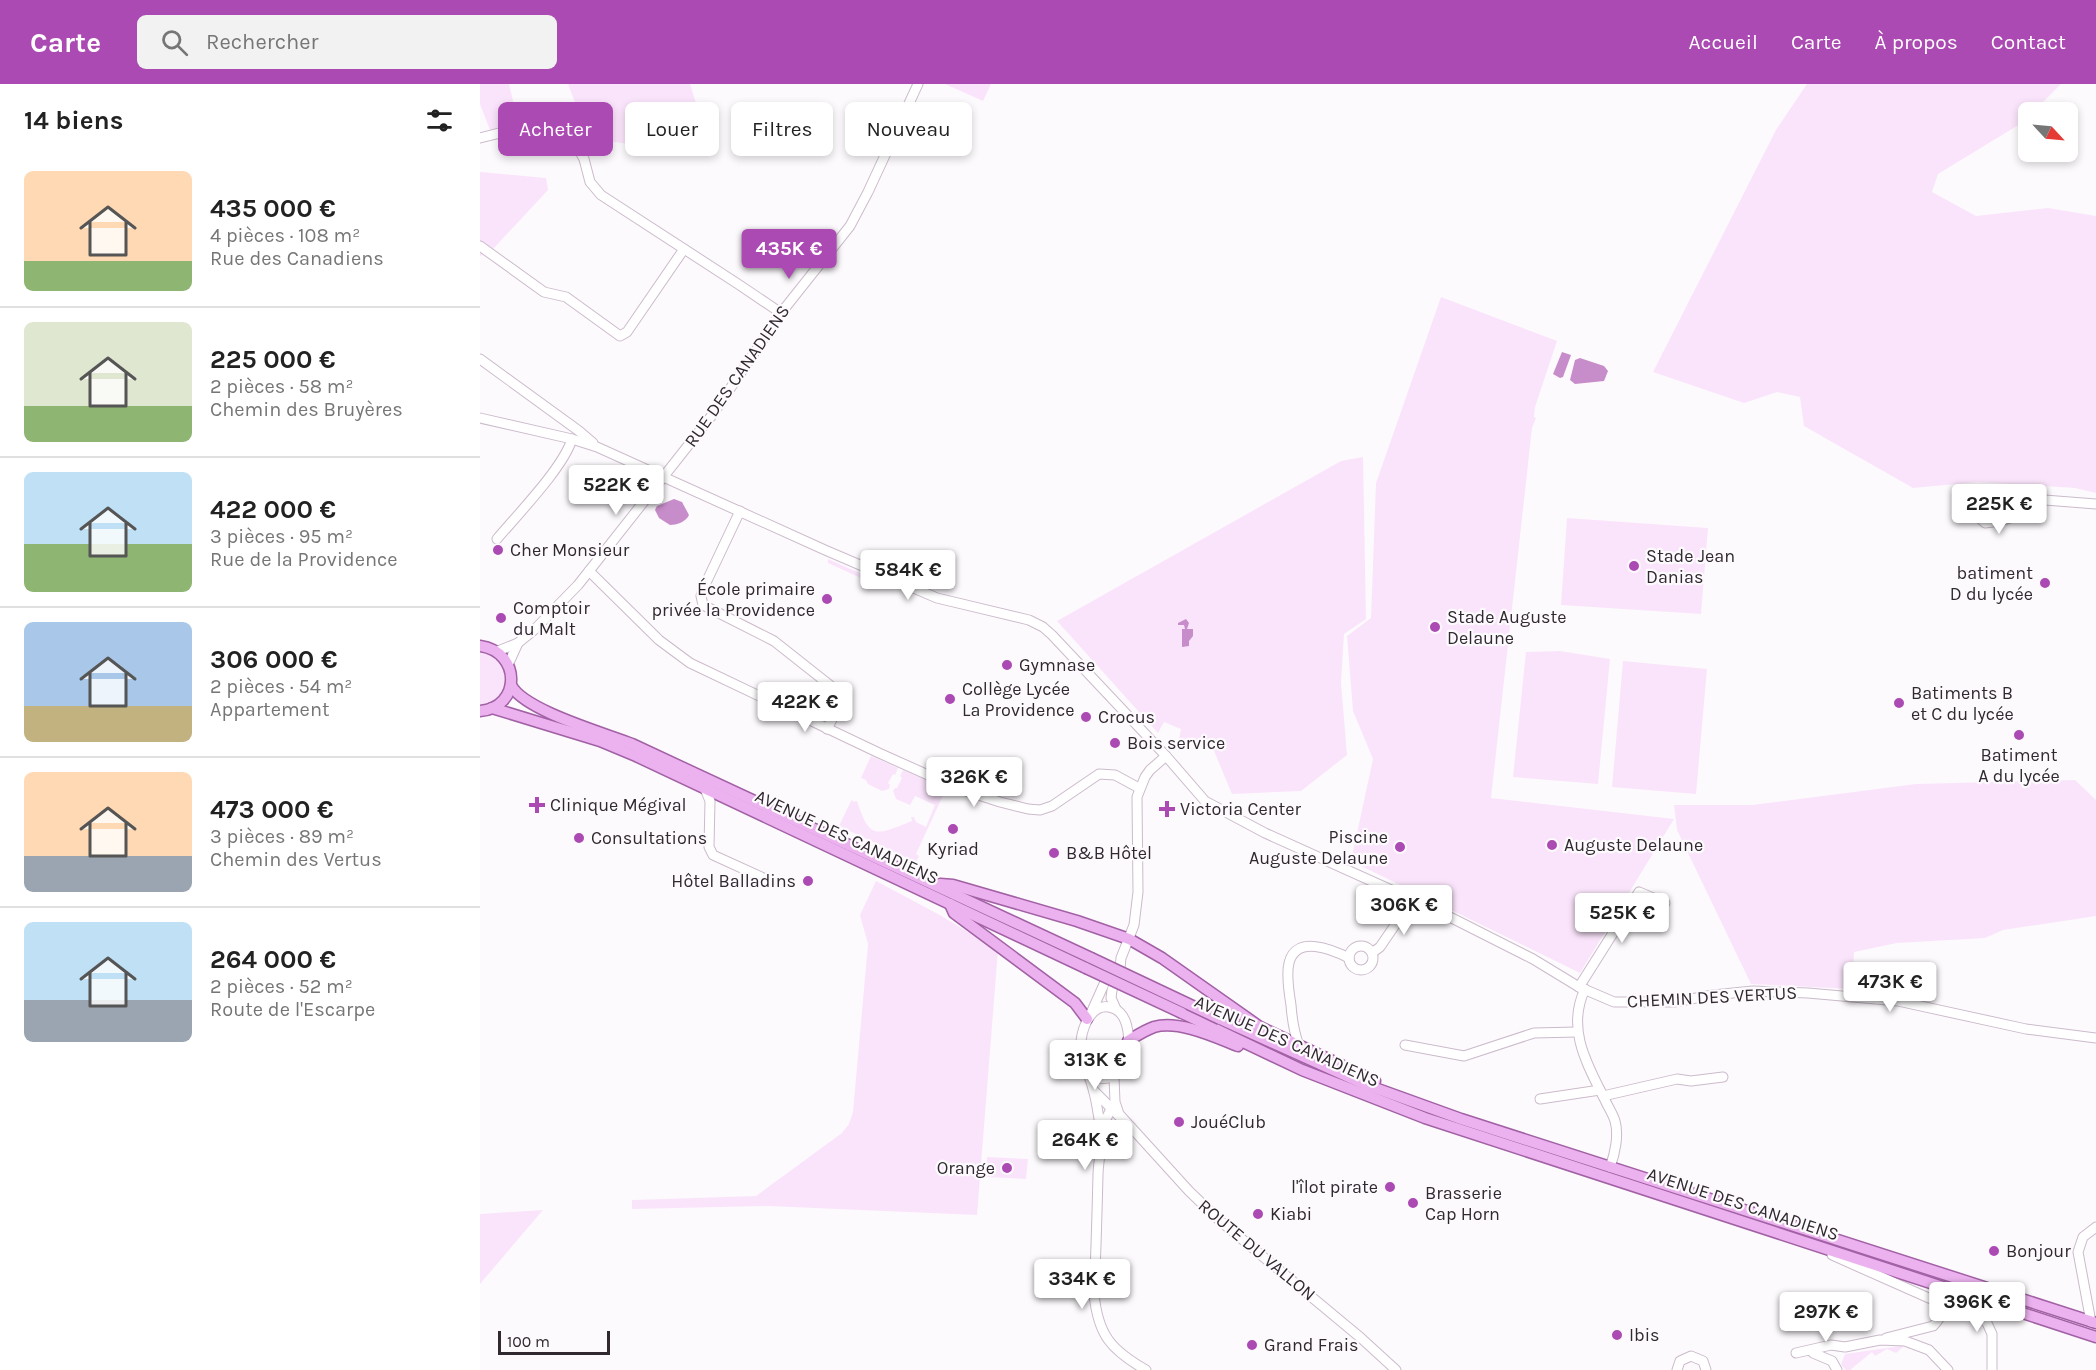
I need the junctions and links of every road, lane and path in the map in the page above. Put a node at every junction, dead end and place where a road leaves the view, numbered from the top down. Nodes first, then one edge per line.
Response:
1 (918, 84) edge
2 (480, 138) edge
3 (480, 246) edge
4 (684, 249) junction
5 (781, 313) junction
6 (480, 359) edge
7 (480, 418) edge
8 (572, 439) junction
9 (597, 447) junction
10 (662, 478) junction
11 (2037, 500) junction
12 (2096, 504) edge
13 (740, 511) junction
14 (497, 539) dead end
15 (589, 571) junction
16 (518, 643) junction
17 (480, 646) edge
18 (498, 651) junction
19 (508, 665) junction
20 (510, 685) junction
21 (492, 708) junction
22 (480, 711) edge
23 (826, 729) junction
24 (1166, 756) junction
25 (1139, 788) junction
26 (705, 789) junction
27 (729, 800) junction
28 (709, 814) junction
29 (770, 881) dead end
30 (933, 884) junction
31 (1412, 900) junction
32 (1665, 903) dead end
33 (950, 904) junction
34 (1129, 939) junction
35 (1372, 953) junction
36 (1120, 958) junction
37 (1349, 958) junction
38 (1088, 963) junction
39 (1582, 988) junction
40 (1116, 1009) junction
41 (1089, 1016) junction
42 (1577, 1032) junction
43 (2096, 1038) edge
44 (1128, 1041) junction
45 (1405, 1045) dead end
46 (1299, 1046) junction
47 (1085, 1068) junction
48 (1302, 1070) junction
49 (1114, 1077) junction
50 (1724, 1077) dead end
51 (1094, 1091) junction
52 (1601, 1093) junction
53 (1392, 1095) junction
54 (1540, 1099) dead end
55 (1113, 1106) junction
56 (1101, 1129) junction
57 (1610, 1167) junction
58 (2096, 1227) edge
59 (1795, 1239) junction
60 (1936, 1301) junction
61 (2094, 1322) edge
62 (2096, 1337) edge
63 (1880, 1340) junction
64 (1845, 1347) junction
65 (1812, 1350) junction
66 (1796, 1353) dead end
67 (1832, 1361) junction
68 (1146, 1370) edge
69 (1396, 1370) edge
70 (1677, 1370) edge
71 (1706, 1370) edge
72 (1837, 1370) edge
73 (1948, 1370) edge
74 (1992, 1370) edge

1 - 5 street, RUE DES CANADIENS
2 - 4 street
3 - 4 street
4 - 5 street
5 - 10 street, RUE DES CANADIENS
6 - 9 street
7 - 8 street, CHEMIN DES VERTUS
8 - 9 street, CHEMIN DES VERTUS
8 - 14 street
9 - 10 street, CHEMIN DES VERTUS
10 - 13 street, CHEMIN DES VERTUS
10 - 15 street, RUE DES CANADIENS
11 - 11 street
11 - 12 street
13 - 23 street
13 - 24 street, CHEMIN DES VERTUS
15 - 16 street, RUE DES CANADIENS
15 - 23 street
16 - 18 street, RUE DES CANADIENS
16 - 19 street, RUE DES CANADIENS
17 - 18 main road
18 - 19 main road
19 - 20 main road
20 - 21 main road
20 - 30 main road, AVENUE DES CANADIENS
21 - 22 main road
21 - 26 main road, AVENUE DES CANADIENS
23 - 25 street
24 - 25 street
24 - 31 street, CHEMIN DES VERTUS
25 - 34 street
26 - 27 main road, AVENUE DES CANADIENS
26 - 28 street
27 - 28 street
27 - 33 main road, AVENUE DES CANADIENS
28 - 29 street
30 - 34 main road
30 - 38 main road, AVENUE DES CANADIENS
31 - 35 street
31 - 39 street, CHEMIN DES VERTUS
32 - 39 street
33 - 38 main road, AVENUE DES CANADIENS
33 - 41 main road
34 - 36 street
34 - 46 main road
35 - 37 street
35 - 37 street
36 - 40 street
36 - 41 street
37 - 46 street
38 - 48 main road, AVENUE DES CANADIENS, bridge
38 - 53 main road, AVENUE DES CANADIENS, bridge
39 - 42 street
39 - 43 street, CHEMIN DES VERTUS
40 - 41 street
40 - 44 street
41 - 47 street
42 - 45 street
42 - 52 street
44 - 48 main road
44 - 49 street
46 - 53 main road
47 - 49 street
47 - 51 street
48 - 59 main road, AVENUE DES CANADIENS
49 - 55 street
50 - 52 street
51 - 55 street, ROUTE DU VALLON
51 - 56 street
52 - 54 street
52 - 57 street
53 - 57 main road, AVENUE DES CANADIENS
55 - 56 street
55 - 69 street, ROUTE DU VALLON
56 - 68 street
57 - 61 main road, AVENUE DES CANADIENS
58 - 61 street
59 - 60 street
59 - 62 main road, AVENUE DES CANADIENS
60 - 63 street
60 - 74 street
63 - 64 street
63 - 73 street
64 - 65 street
64 - 67 street
65 - 66 street
65 - 67 street
67 - 72 street
70 - 71 street

